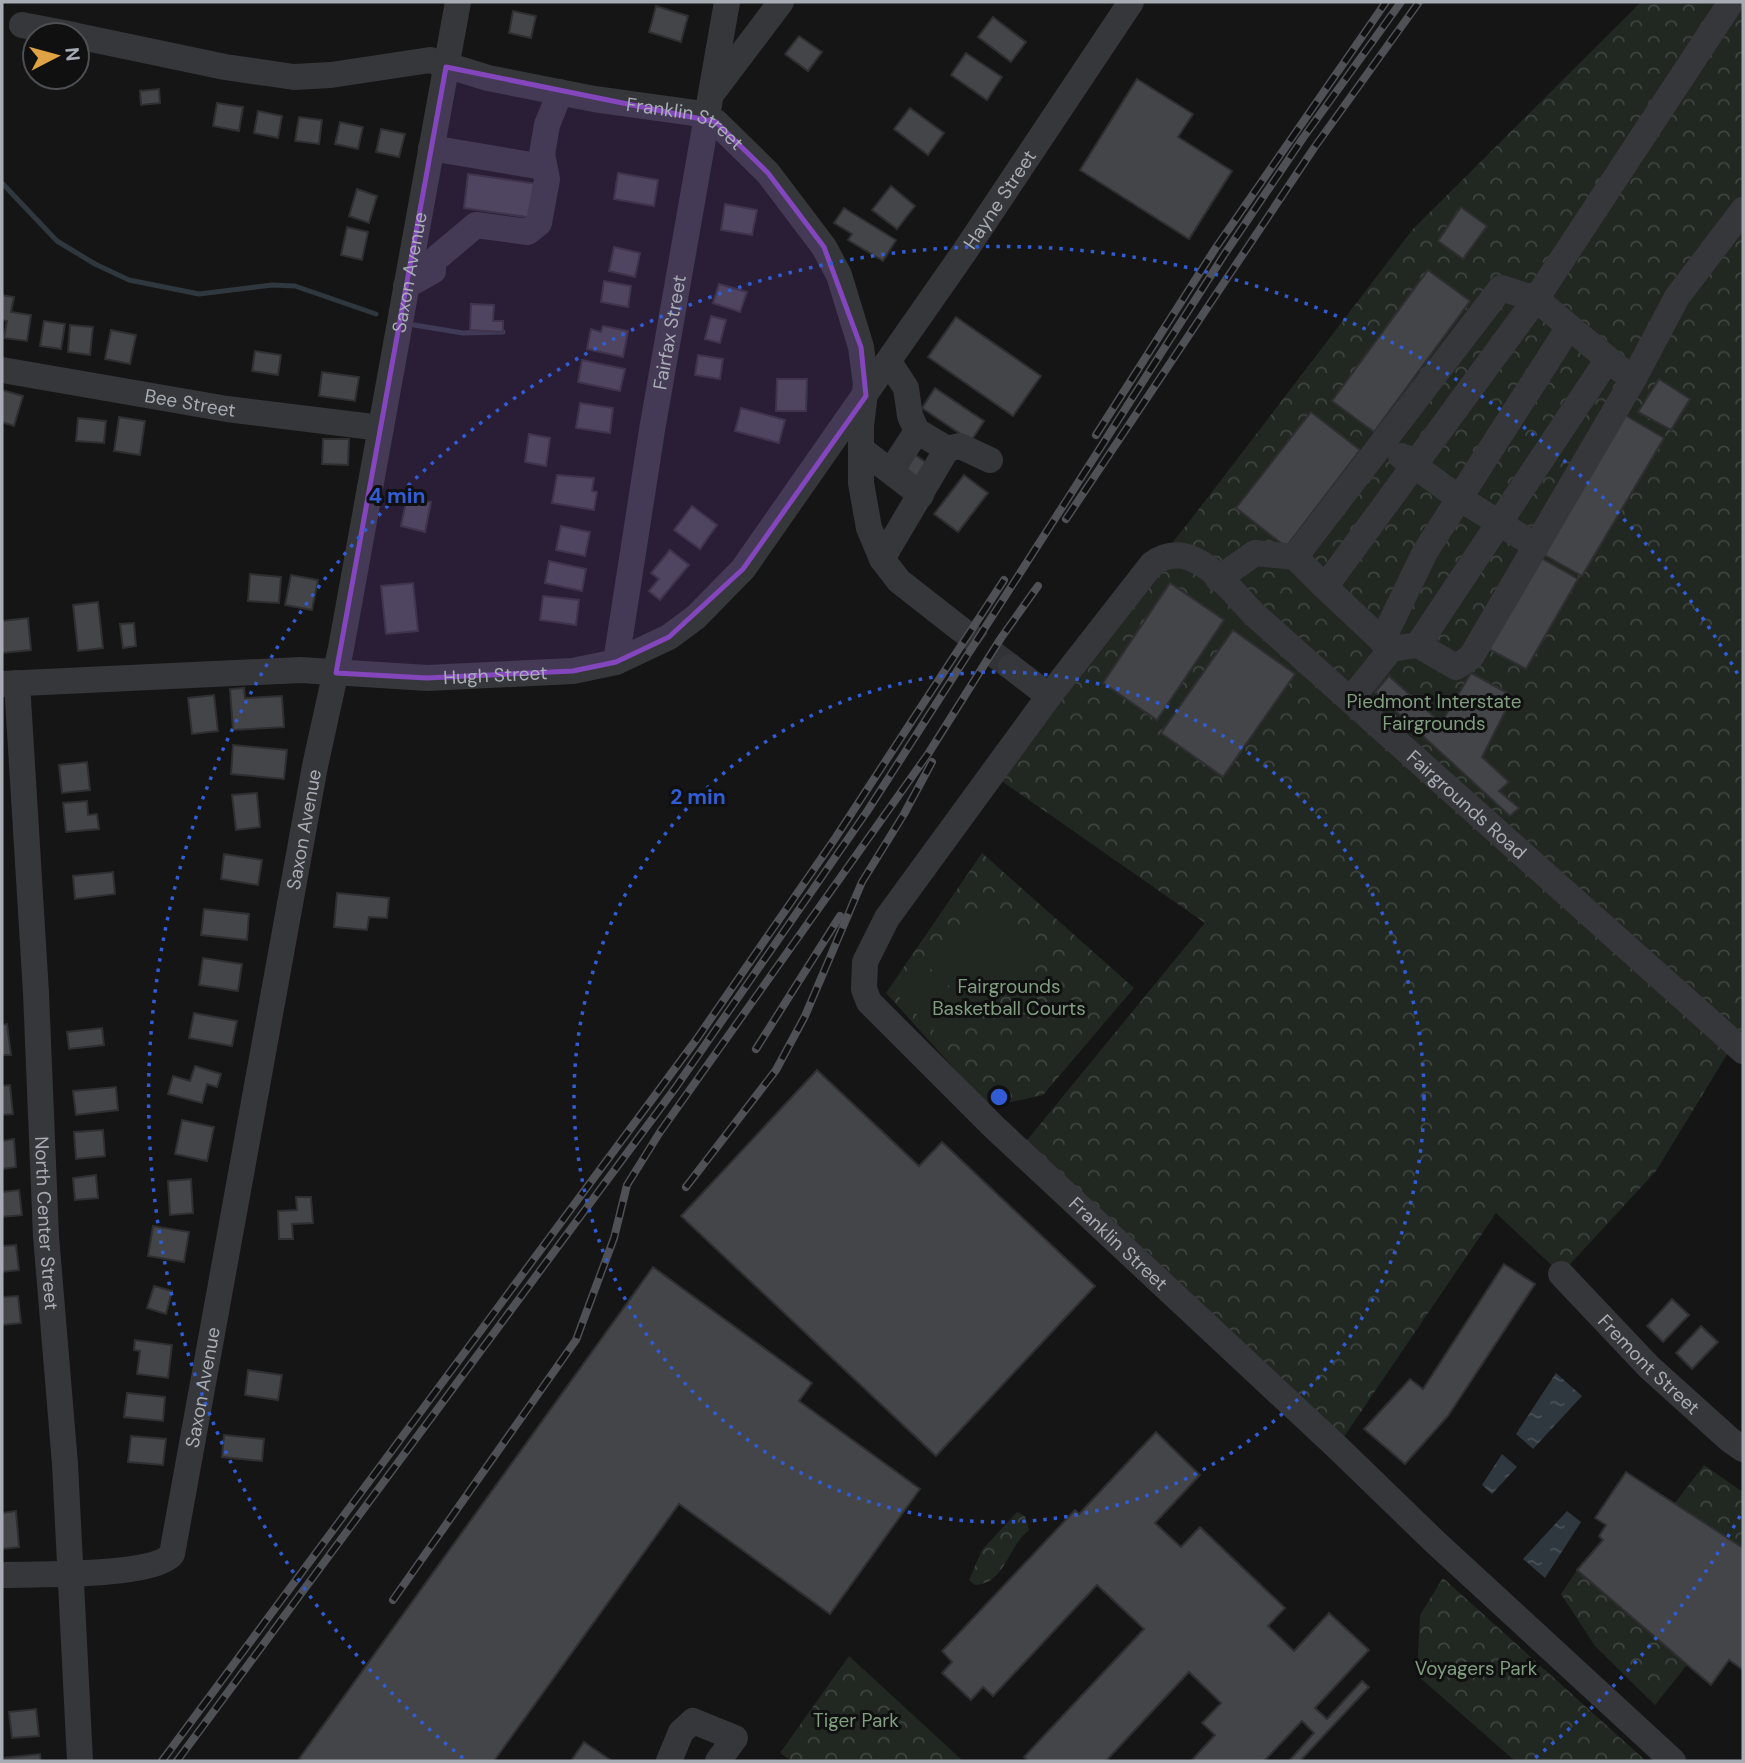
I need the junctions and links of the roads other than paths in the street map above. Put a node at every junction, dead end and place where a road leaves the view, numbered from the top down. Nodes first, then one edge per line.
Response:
1 (458, 2) edge
2 (727, 2) edge
3 (781, 2) edge
4 (1131, 2) edge
5 (1731, 2) edge
6 (91, 38) edge
7 (446, 66) junction
8 (560, 92) junction
9 (706, 108) junction
10 (431, 148) junction
11 (543, 167) junction
12 (1743, 210) edge
13 (407, 286) junction
14 (1536, 299) junction
15 (1569, 327) junction
16 (1608, 359) junction
17 (889, 362) junction
18 (2, 370) edge
19 (1633, 380) junction
20 (866, 396) junction
21 (381, 428) junction
22 (916, 431) junction
23 (1384, 441) junction
24 (861, 449) junction
25 (947, 449) junction
26 (990, 460) dead end
27 (1413, 466) junction
28 (891, 471) junction
29 (921, 495) junction
30 (1459, 498) junction
31 (1498, 524) junction
32 (1536, 547) junction
33 (1295, 557) junction
34 (882, 558) junction
35 (1218, 579) junction
36 (1325, 587) junction
37 (959, 628) tunnel mouth
38 (1387, 645) junction
39 (1418, 645) junction
40 (616, 662) junction
41 (1011, 667) tunnel mouth
42 (336, 673) junction
43 (9, 684) edge
44 (1049, 696) junction
45 (1351, 699) junction
46 (1743, 1051) edge
47 (1561, 1274) dead end
48 (1743, 1449) edge
49 (70, 1573) junction
50 (2, 1574) edge
51 (80, 1761) edge
52 (668, 1761) edge
53 (718, 1761) edge
54 (1673, 1761) edge

1 - 7 street, Saxon Avenue
2 - 9 street, Fairfax Street
3 - 9 street
4 - 17 street, Hayne Street
5 - 14 street
6 - 7 street, Franklin Street
7 - 8 street, Franklin Street
7 - 10 street, Saxon Avenue
8 - 9 street, Franklin Street
8 - 11 street
9 - 20 street, Franklin Street
9 - 40 street, Fairfax Street
10 - 11 street
10 - 13 street, Saxon Avenue
11 - 13 street
12 - 19 street
13 - 21 street, Saxon Avenue
14 - 15 street
14 - 23 street
14 - 27 street
15 - 16 street
15 - 30 street
16 - 19 street
16 - 31 street
17 - 20 street, Hayne Street
17 - 22 street
18 - 21 street, Bee Street
19 - 32 street
20 - 24 street, Franklin Street
20 - 40 street, Hugh Street
21 - 42 street, Saxon Avenue
22 - 25 street
22 - 28 street
23 - 27 street
23 - 33 street
24 - 28 street
24 - 34 street, Franklin Street
25 - 26 street
25 - 29 street
27 - 30 street
27 - 36 street
28 - 29 street
29 - 34 street
30 - 31 street
30 - 38 street
31 - 32 street
31 - 39 street
32 - 39 street
33 - 35 street
33 - 36 street
34 - 37 street, Franklin Street
35 - 44 street, Fairgrounds Road
35 - 45 street, Fairgrounds Road
36 - 38 street
38 - 39 street
38 - 45 street
40 - 42 street, Hugh Street
41 - 44 street
42 - 43 street, Hugh Street
42 - 49 street, Saxon Avenue
43 - 49 street, North Center Street
44 - 54 street, Franklin Street
45 - 46 street, Fairgrounds Road
47 - 48 street, Fremont Street
49 - 50 street, Saxon Avenue
49 - 51 street, North Center Street
52 - 53 street

